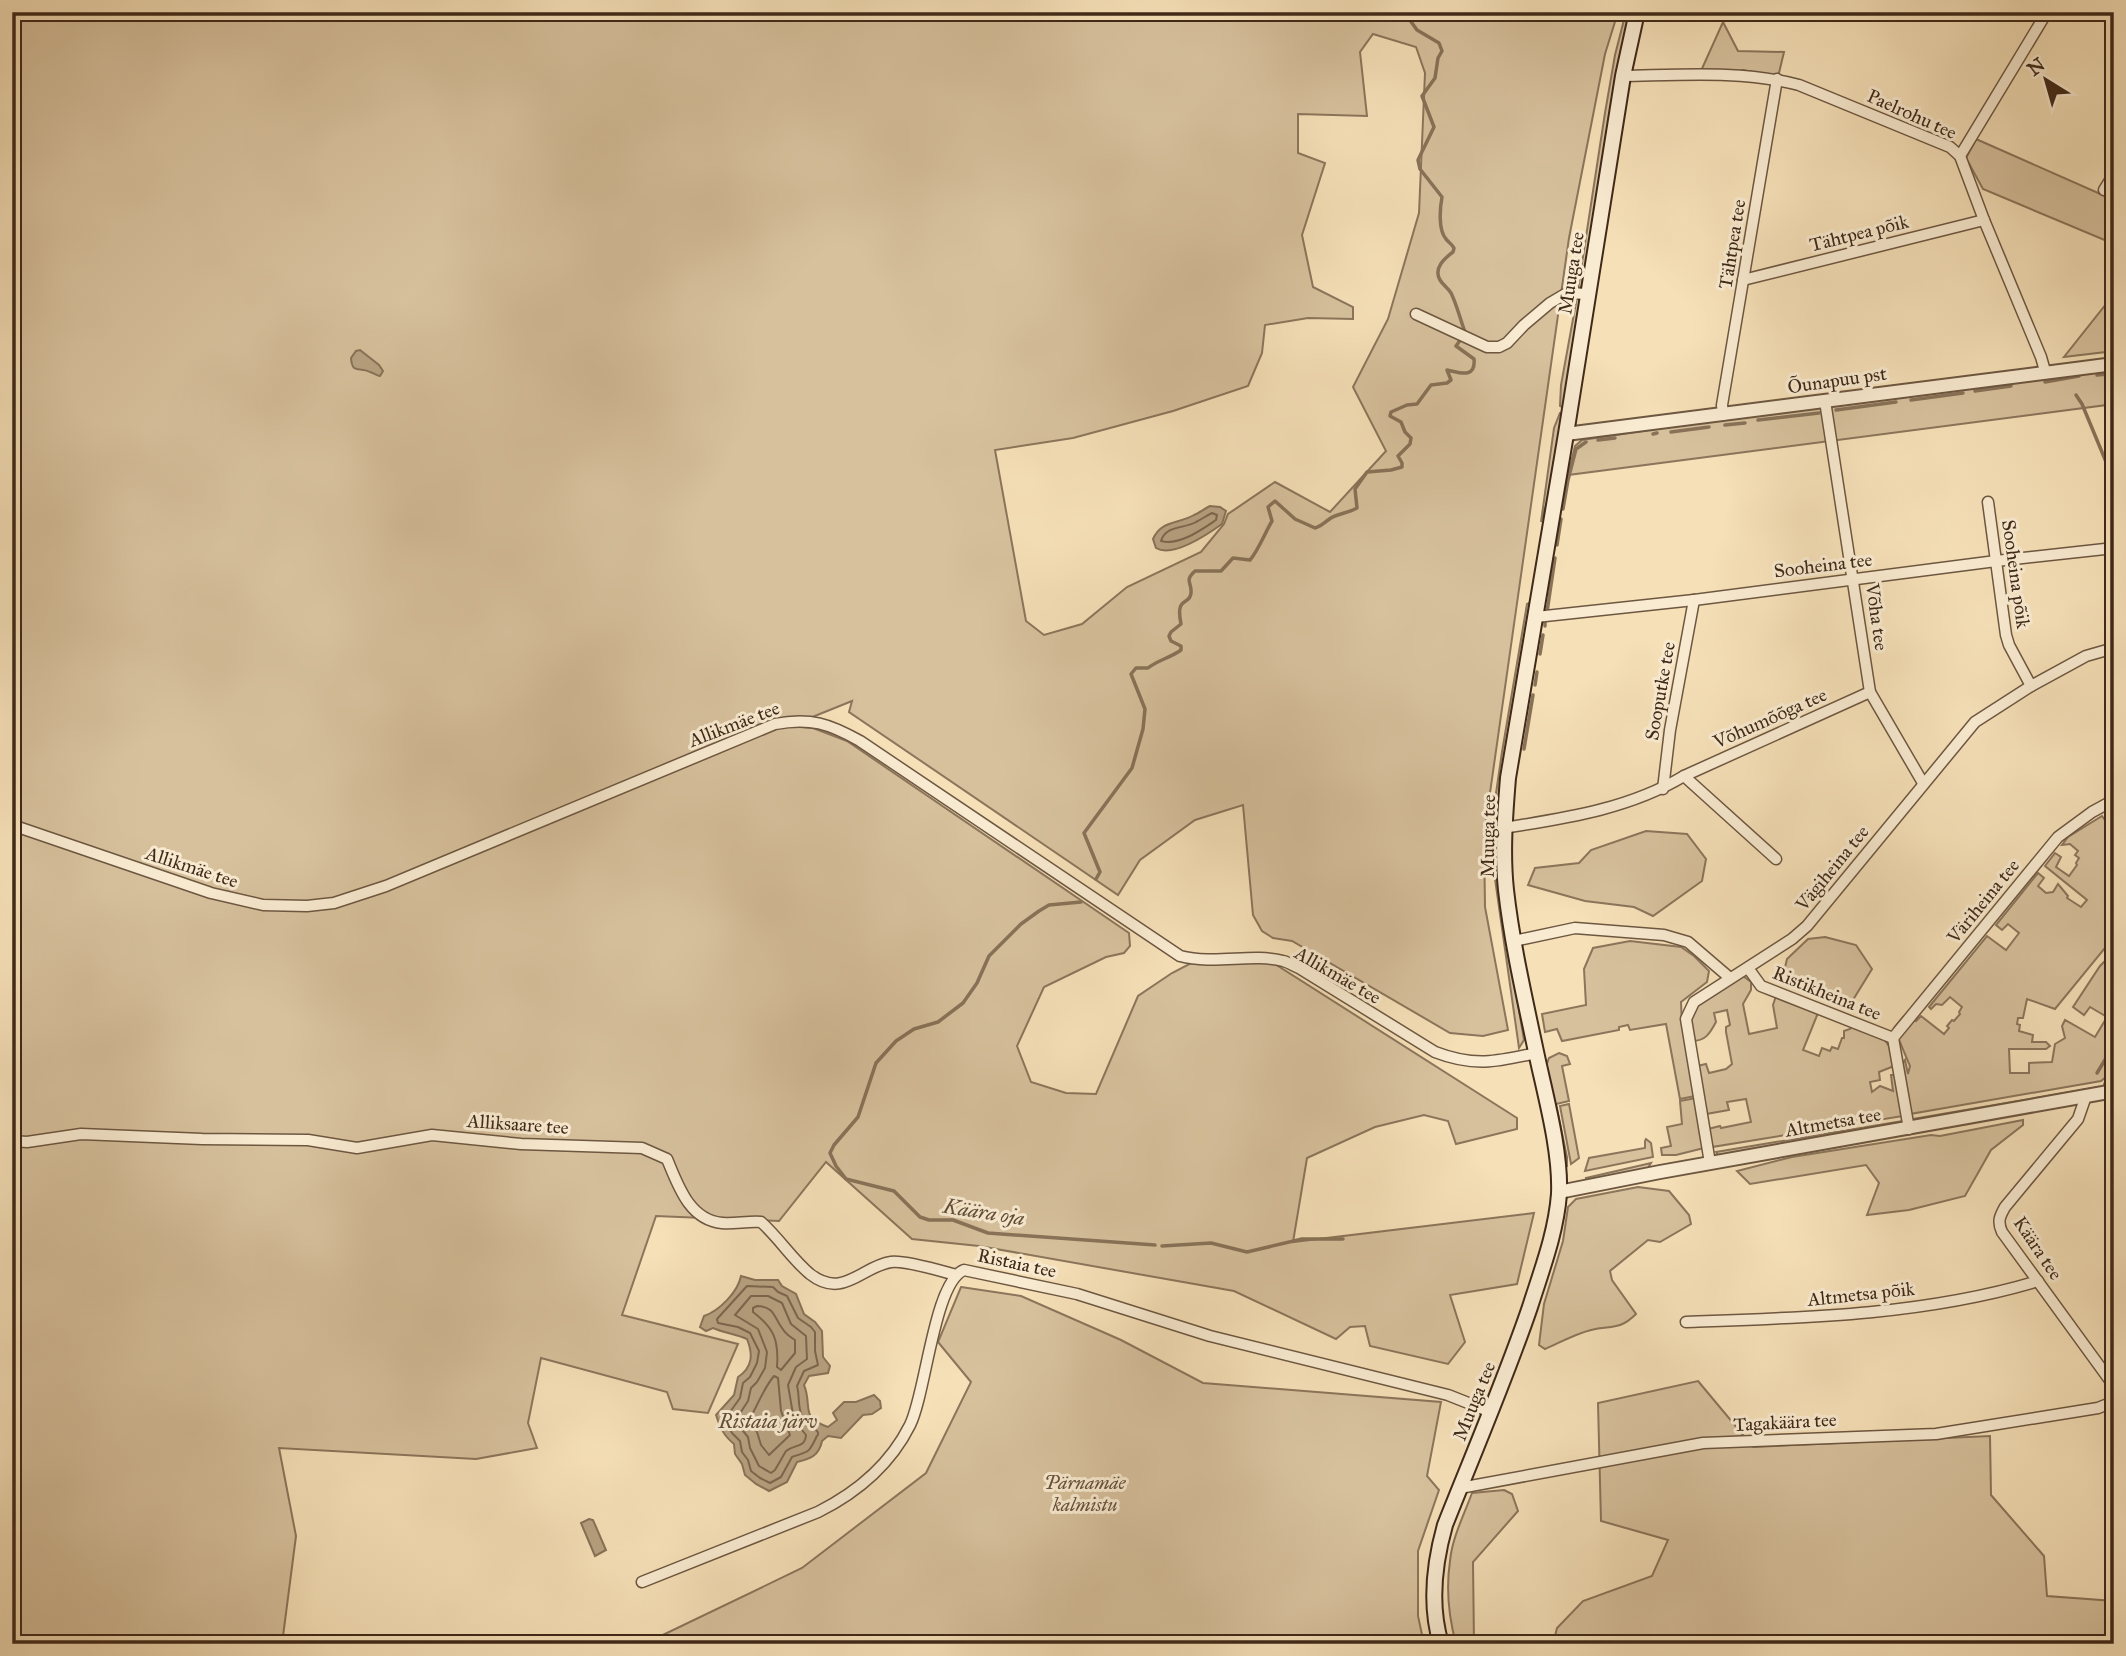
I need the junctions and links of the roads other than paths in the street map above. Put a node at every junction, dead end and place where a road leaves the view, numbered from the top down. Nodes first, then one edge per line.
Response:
1 (1637, 12) edge
2 (2047, 12) edge
3 (1623, 76) junction
4 (1777, 79) junction
5 (1960, 156) junction
6 (2114, 174) edge
7 (2104, 190) dead end
8 (1984, 220) junction
9 (1744, 280) junction
10 (1587, 294) junction
11 (1416, 314) dead end
12 (2114, 364) edge
13 (2045, 371) junction
14 (1825, 401) junction
15 (1723, 415) junction
16 (1566, 434) junction
17 (1988, 502) dead end
18 (2114, 548) edge
19 (1996, 561) junction
20 (1854, 579) junction
21 (1694, 600) junction
22 (1536, 617) junction
23 (2114, 648) edge
24 (2031, 687) junction
25 (1870, 692) junction
26 (1684, 776) junction
27 (1923, 783) junction
28 (1663, 789) junction
29 (2114, 800) edge
30 (12, 825) edge
31 (1504, 828) junction
32 (1776, 859) dead end
33 (1514, 941) junction
34 (1748, 968) junction
35 (1730, 978) junction
36 (1893, 1038) junction
37 (1536, 1053) junction
38 (2114, 1068) edge
39 (2111, 1092) edge
40 (2086, 1096) junction
41 (1909, 1129) junction
42 (12, 1141) edge
43 (1710, 1163) junction
44 (1559, 1192) junction
45 (956, 1275) junction
46 (2038, 1281) junction
47 (1686, 1322) dead end
48 (2114, 1386) edge
49 (2114, 1394) edge
50 (2114, 1403) edge
51 (1490, 1412) junction
52 (1460, 1488) junction
53 (642, 1582) dead end
54 (1441, 1644) edge

1 - 3 main road, Muuga tee
2 - 5 street
3 - 4 street, Paelrohu tee
3 - 10 main road, Muuga tee
4 - 5 street, Paelrohu tee
4 - 9 street, Tähtpea tee
5 - 8 street, Paelrohu tee
6 - 7 street
8 - 9 street, Tähtpea põik
8 - 13 street, Paelrohu tee
9 - 15 street, Tähtpea tee
10 - 11 street
10 - 16 main road, Muuga tee
12 - 13 street, Õunapuu pst
13 - 14 street, Õunapuu pst
14 - 15 street, Õunapuu pst
14 - 20 street, Võha tee
15 - 16 street, Õunapuu pst
16 - 22 main road, Muuga tee
17 - 19 street, Sooheina põik
18 - 19 street, Sooheina tee
19 - 20 street, Sooheina tee
19 - 24 street, Sooheina põik
20 - 21 street, Sooheina tee
20 - 25 street, Võha tee
21 - 22 street, Sooheina tee
21 - 28 street, Sooputke tee
22 - 31 main road, Muuga tee
23 - 24 street, Vägiheina tee
24 - 27 street, Vägiheina tee
25 - 26 street, Võhumõõga tee
25 - 27 street, Võha tee
26 - 28 street, Võhumõõga tee
26 - 32 street
27 - 34 street, Vägiheina tee
28 - 31 street, Võhumõõga tee
29 - 36 street, Väriheina tee
30 - 37 street, Allikmäe tee
31 - 33 main road, Muuga tee
33 - 35 street
33 - 37 main road, Muuga tee
34 - 35 street, Vägiheina tee
34 - 36 street, Ristikheina tee
35 - 43 street, Vägiheina tee
36 - 41 street, Ristikheina tee
37 - 44 main road, Muuga tee
38 - 39 street
39 - 40 street, Altmetsa tee
40 - 41 street, Altmetsa tee
40 - 46 street, Käära tee
41 - 43 street, Altmetsa tee
42 - 45 street, Alliksaare tee
43 - 44 street, Altmetsa tee
44 - 51 main road, Muuga tee
45 - 51 street, Ristaia tee
45 - 53 street, Ristaia tee
46 - 47 street, Altmetsa põik
46 - 48 street, Käära tee
49 - 50 street
50 - 52 street, Tagakäära tee
51 - 52 main road, Muuga tee
52 - 54 main road, Muuga tee

